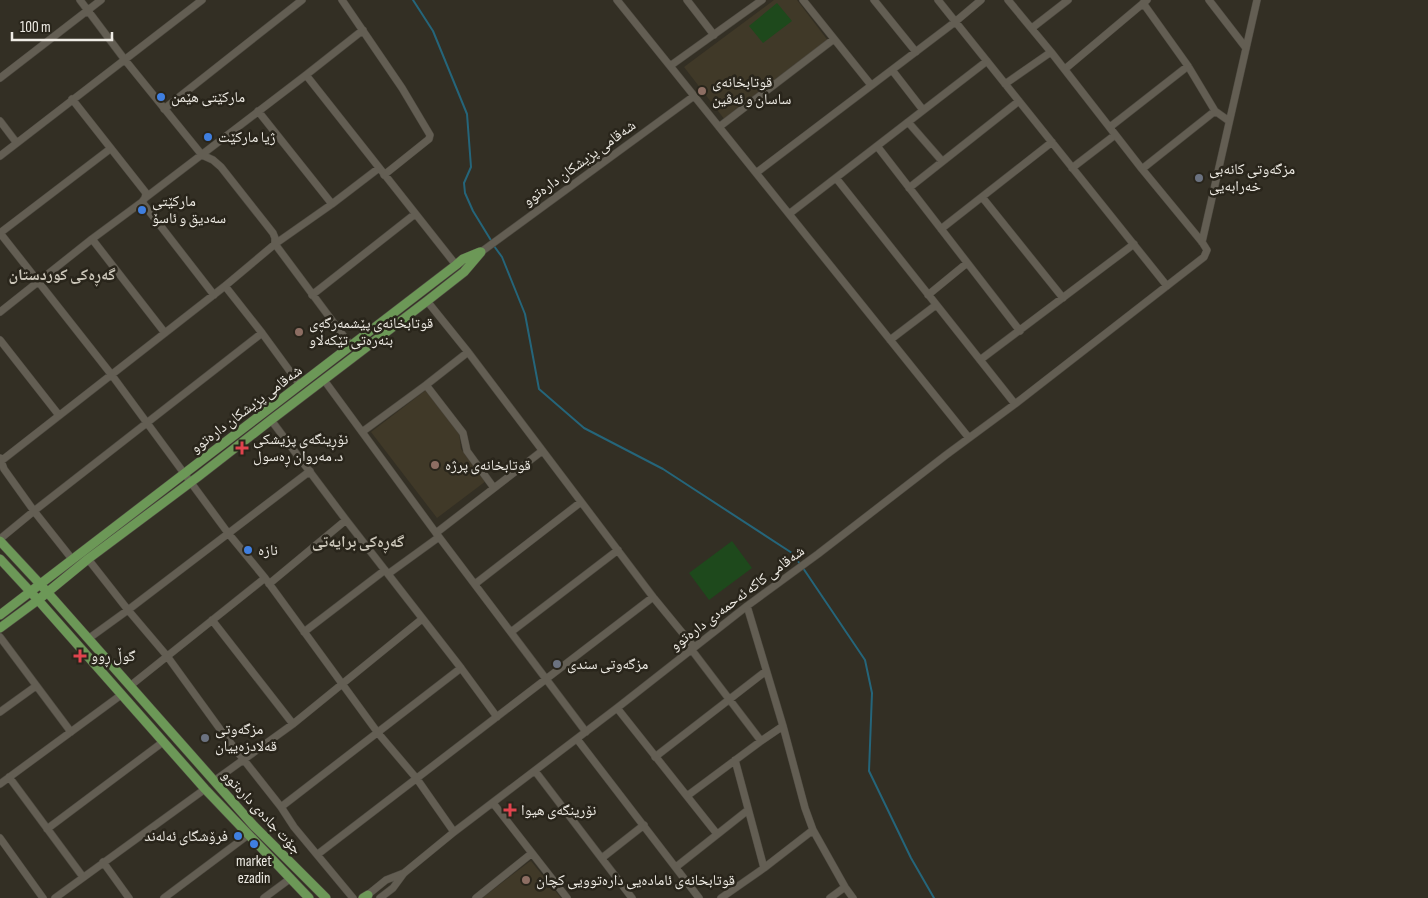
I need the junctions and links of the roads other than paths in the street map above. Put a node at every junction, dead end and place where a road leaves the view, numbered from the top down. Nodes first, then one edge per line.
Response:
1 (80, 0) edge
2 (101, 0) edge
3 (202, 0) edge
4 (302, 0) edge
5 (342, 0) edge
6 (617, 0) edge
7 (687, 0) edge
8 (762, 0) edge
9 (803, 0) edge
10 (874, 0) edge
11 (938, 0) edge
12 (981, 0) edge
13 (1008, 0) edge
14 (1068, 0) edge
15 (1209, 0) edge
16 (1257, 0) edge
17 (1145, 1) edge
18 (752, 3) edge
19 (88, 10) junction
20 (955, 22) junction
21 (1032, 28) junction
22 (363, 30) junction
23 (714, 34) junction
24 (834, 39) junction
25 (1246, 48) junction
26 (916, 52) junction
27 (1051, 52) junction
28 (125, 60) junction
29 (987, 61) junction
30 (670, 66) junction
31 (1188, 66) junction
32 (1065, 69) junction
33 (892, 70) junction
34 (306, 76) junction
35 (0, 78) edge
36 (1006, 84) junction
37 (871, 85) junction
38 (694, 96) junction
39 (72, 99) junction
40 (1019, 101) junction
41 (164, 108) junction
42 (923, 110) junction
43 (1214, 111) junction
44 (258, 112) junction
45 (0, 120) edge
46 (1229, 121) junction
47 (908, 122) junction
48 (719, 127) junction
49 (1110, 127) junction
50 (1115, 134) junction
51 (16, 142) junction
52 (1052, 142) junction
53 (877, 146) junction
54 (110, 149) junction
55 (202, 155) junction
56 (0, 156) edge
57 (942, 161) junction
58 (379, 168) junction
59 (1072, 168) junction
60 (1142, 169) junction
61 (756, 173) junction
62 (384, 175) junction
63 (836, 178) junction
64 (909, 188) junction
65 (982, 197) junction
66 (144, 200) junction
67 (332, 204) junction
68 (415, 214) junction
69 (789, 214) junction
70 (941, 229) junction
71 (0, 233) edge
72 (92, 239) junction
73 (1202, 242) junction
74 (275, 244) junction
75 (1134, 244) junction
76 (484, 249) joint
77 (471, 260) junction
78 (968, 263) junction
79 (456, 265) junction
80 (38, 283) junction
81 (226, 286) junction
82 (1167, 286) junction
83 (214, 294) junction
84 (312, 295) junction
85 (928, 295) junction
86 (1063, 298) junction
87 (427, 301) junction
88 (936, 305) junction
89 (0, 312) edge
90 (1020, 330) junction
91 (165, 333) junction
92 (262, 333) junction
93 (0, 340) edge
94 (890, 340) junction
95 (351, 346) junction
96 (468, 352) junction
97 (980, 360) junction
98 (318, 372) junction
99 (111, 374) junction
100 (324, 380) junction
101 (300, 385) junction
102 (426, 385) junction
103 (1015, 404) junction
104 (58, 414) junction
105 (271, 420) junction
106 (148, 423) junction
107 (362, 432) junction
108 (969, 438) junction
109 (542, 451) junction
110 (0, 459) edge
111 (310, 471) junction
112 (185, 473) junction
113 (191, 482) junction
114 (494, 488) junction
115 (581, 502) junction
116 (34, 511) junction
117 (346, 520) junction
118 (228, 532) junction
119 (438, 535) junction
120 (0, 540) edge
121 (618, 550) junction
122 (0, 559) edge
123 (72, 559) junction
124 (88, 559) junction
125 (387, 572) junction
126 (267, 581) junction
127 (40, 584) junction
128 (475, 584) junction
129 (31, 591) junction
130 (47, 592) junction
131 (653, 597) junction
132 (38, 600) junction
133 (746, 606) junction
134 (1, 610) edge
135 (128, 610) junction
136 (422, 619) junction
137 (212, 620) junction
138 (0, 628) edge
139 (304, 632) junction
140 (510, 632) junction
141 (0, 637) edge
142 (88, 638) junction
143 (693, 648) junction
144 (167, 656) junction
145 (461, 668) junction
146 (766, 671) junction
147 (546, 678) junction
148 (343, 683) junction
149 (36, 686) junction
150 (130, 686) junction
151 (121, 695) junction
152 (729, 700) junction
153 (617, 708) junction
154 (0, 712) edge
155 (497, 717) junction
156 (293, 724) junction
157 (783, 726) junction
158 (71, 732) junction
159 (586, 732) junction
160 (378, 733) junction
161 (577, 739) junction
162 (761, 741) junction
163 (163, 742) junction
164 (655, 757) junction
165 (244, 760) junction
166 (735, 760) junction
167 (535, 772) junction
168 (9, 777) junction
169 (417, 779) junction
170 (214, 781) junction
171 (0, 784) edge
172 (205, 789) junction
173 (687, 796) junction
174 (493, 803) junction
175 (281, 807) junction
176 (748, 810) junction
177 (644, 825) junction
178 (47, 829) junction
179 (813, 830) junction
180 (454, 832) junction
181 (717, 834) junction
182 (248, 835) junction
183 (0, 838) edge
184 (532, 853) junction
185 (318, 854) junction
186 (602, 858) junction
187 (103, 862) junction
188 (676, 867) junction
189 (764, 868) junction
190 (404, 873) junction
191 (83, 877) junction
192 (291, 878) junction
193 (845, 887) junction
194 (365, 897) edge
195 (43, 898) edge
196 (55, 898) edge
197 (129, 898) edge
198 (164, 898) edge
199 (264, 898) edge
200 (309, 898) edge
201 (327, 898) edge
202 (353, 898) edge
203 (382, 898) edge
204 (476, 898) edge
205 (567, 898) edge
206 (632, 898) edge
207 (700, 898) edge
208 (722, 898) edge
209 (830, 898) edge
210 (853, 898) edge

1 - 19 street
2 - 19 street
3 - 28 street
4 - 41 street
5 - 22 street
6 - 30 street
7 - 23 street
8 - 18 street
9 - 24 street
10 - 26 street
11 - 20 street
12 - 20 street
13 - 21 street
14 - 21 street
15 - 25 street
16 - 25 street
17 - 31 street
17 - 32 street
18 - 23 street
19 - 28 street
19 - 35 street
20 - 26 street
20 - 29 street
21 - 27 street
22 - 34 street
22 - 62 street
23 - 30 street
24 - 37 street
24 - 48 street
25 - 46 street
26 - 33 street
27 - 32 street
27 - 36 street
28 - 39 street
28 - 41 street
29 - 36 street
29 - 42 street
30 - 38 street
31 - 43 street
31 - 49 street
32 - 49 street
33 - 37 street
33 - 42 street
34 - 44 street
34 - 58 street
36 - 40 street
37 - 61 street
38 - 48 street
38 - 76 street, شەقامی پزیشکان دارەتوو
39 - 51 street
39 - 54 street
40 - 52 street
40 - 57 street
41 - 55 street
42 - 47 street
43 - 46 street
43 - 60 street
44 - 55 street
44 - 67 street
45 - 51 street
46 - 73 street
47 - 53 street
47 - 57 street
48 - 61 street
49 - 50 street
50 - 59 street
50 - 60 street
51 - 56 street
52 - 59 street
52 - 65 street
53 - 63 street
53 - 64 street
54 - 66 street
54 - 71 street
55 - 66 street
55 - 74 street
57 - 64 street
58 - 62 street
58 - 67 street
59 - 75 street
60 - 73 street
61 - 69 street
62 - 68 street
63 - 69 street
63 - 85 street
64 - 70 street
65 - 70 street
65 - 86 street
66 - 72 street
66 - 83 street
67 - 74 street
68 - 79 street
68 - 84 street
69 - 94 street
70 - 78 street
71 - 80 street
72 - 80 street
72 - 91 street
73 - 82 street, شەقامی کاکە ئەحمەدی دارەتوو
74 - 81 street
74 - 84 street
75 - 82 street
75 - 86 street
76 - 77 main road, شەقامی پزیشکان دارەتوو
77 - 79 main road, شەقامی پزیشکان دارەتوو
77 - 87 main road, شەقامی پزیشکان دارەتوو
78 - 85 street
78 - 90 street
79 - 95 main road, شەقامی پزیشکان دارەتوو
80 - 89 street
80 - 99 street
81 - 83 street
81 - 92 street
82 - 103 street, شەقامی کاکە ئەحمەدی دارەتوو
83 - 91 street
84 - 95 street
85 - 88 street
86 - 90 street
87 - 96 street
87 - 100 main road, شەقامی پزیشکان دارەتوو
88 - 94 street
88 - 97 street
90 - 97 street
91 - 99 street
92 - 101 street
92 - 106 street
93 - 104 street
94 - 108 street
95 - 98 main road, شەقامی پزیشکان دارەتوو
96 - 102 street
96 - 109 street
97 - 103 street
98 - 100 main road
98 - 101 main road, شەقامی پزیشکان دارەتوو
99 - 104 street
99 - 106 street
100 - 105 main road, شەقامی پزیشکان دارەتوو
100 - 107 street
101 - 112 main road, شەقامی پزیشکان دارەتوو
102 - 107 street
102 - 114 street
103 - 108 street, شەقامی کاکە ئەحمەدی دارەتوو
104 - 110 street
105 - 111 street
105 - 113 main road, شەقامی پزیشکان دارەتوو
106 - 112 street
106 - 116 street
107 - 119 street
108 - 133 street, شەقامی کاکە ئەحمەدی دارەتوو
109 - 114 street
109 - 115 street
110 - 116 street
111 - 117 street
111 - 118 street
112 - 113 street
112 - 123 main road, شەقامی پزیشکان دارەتوو
113 - 118 street
113 - 124 main road, شەقامی پزیشکان دارەتوو
114 - 119 street
115 - 121 street
115 - 128 street
116 - 120 street
116 - 123 street
117 - 125 street
117 - 126 street
118 - 126 street
118 - 135 street
119 - 125 street
119 - 128 street
120 - 127 main road, جۆت جادەی دارەتوو
121 - 131 street
121 - 140 street
122 - 129 main road, جۆت جادەی دارەتوو
123 - 127 main road, شەقامی پزیشکان دارەتوو
124 - 130 main road, شەقامی پزیشکان دارەتوو
124 - 135 street
125 - 136 street
125 - 139 street
126 - 137 street
126 - 139 street
127 - 129 main road, شەقامی پزیشکان دارەتوو
127 - 130 main road, جۆت جادەی دارەتوو
128 - 140 street
129 - 132 main road, جۆت جادەی دارەتوو
129 - 134 main road, شەقامی پزیشکان دارەتوو
130 - 132 main road, شەقامی پزیشکان دارەتوو
130 - 142 main road, جۆت جادەی دارەتوو
131 - 143 street
131 - 147 street
132 - 138 main road, شەقامی پزیشکان دارەتوو
132 - 151 main road, جۆت جادەی دارەتوو
133 - 143 street, شەقامی کاکە ئەحمەدی دارەتوو
133 - 146 street
135 - 142 street
135 - 144 street
136 - 145 street
136 - 148 street
137 - 144 street
137 - 156 street
139 - 148 street
140 - 147 street
141 - 149 street
142 - 150 main road, جۆت جادەی دارەتوو
143 - 152 street
143 - 153 street, شەقامی کاکە ئەحمەدی دارەتوو
144 - 150 street
144 - 165 street
145 - 155 street
145 - 160 street
146 - 152 street
146 - 157 street
147 - 155 street
147 - 159 street
148 - 156 street
148 - 160 street
149 - 154 street
149 - 158 street
150 - 170 main road, جۆت جادەی دارەتوو
151 - 158 street
151 - 163 main road, جۆت جادەی دارەتوو
152 - 162 street
152 - 164 street
153 - 159 street, شەقامی کاکە ئەحمەدی دارەتوو
153 - 164 street
155 - 169 street
156 - 165 street
157 - 162 street
157 - 179 street
158 - 168 street
159 - 161 street, شەقامی کاکە ئەحمەدی دارەتوو
160 - 169 street
160 - 175 street
161 - 167 street, شەقامی کاکە ئەحمەدی دارەتوو
161 - 177 street
162 - 166 street
163 - 172 main road, جۆت جادەی دارەتوو
163 - 178 street
164 - 173 street
165 - 170 street
165 - 175 street
166 - 173 street
166 - 176 street
167 - 174 street, شەقامی کاکە ئەحمەدی دارەتوو
167 - 186 street
168 - 171 street
168 - 178 street
169 - 180 street
169 - 185 street
170 - 201 main road, جۆت جادەی دارەتوو
172 - 182 main road, جۆت جادەی دارەتوو
172 - 187 street
173 - 181 street
174 - 180 street, شەقامی کاکە ئەحمەدی دارەتوو
174 - 184 street
175 - 185 street
176 - 181 street
176 - 189 street
177 - 186 street
177 - 188 street
178 - 191 street
179 - 189 street
179 - 193 street
180 - 190 street, شەقامی کاکە ئەحمەدی دارەتوو
181 - 188 street
182 - 192 main road, جۆت جادەی دارەتوو
182 - 198 street
183 - 195 street
184 - 204 street
184 - 205 street
185 - 202 street
186 - 206 street
187 - 191 street
187 - 197 street
188 - 207 street
189 - 208 street
190 - 194 street, شەقامی کاکە ئەحمەدی دارەتوو
190 - 203 street, شەقامی کاکە ئەحمەدی دارەتوو
191 - 196 street
192 - 199 street
192 - 200 main road, جۆت جادەی دارەتوو
193 - 209 street
193 - 210 street

